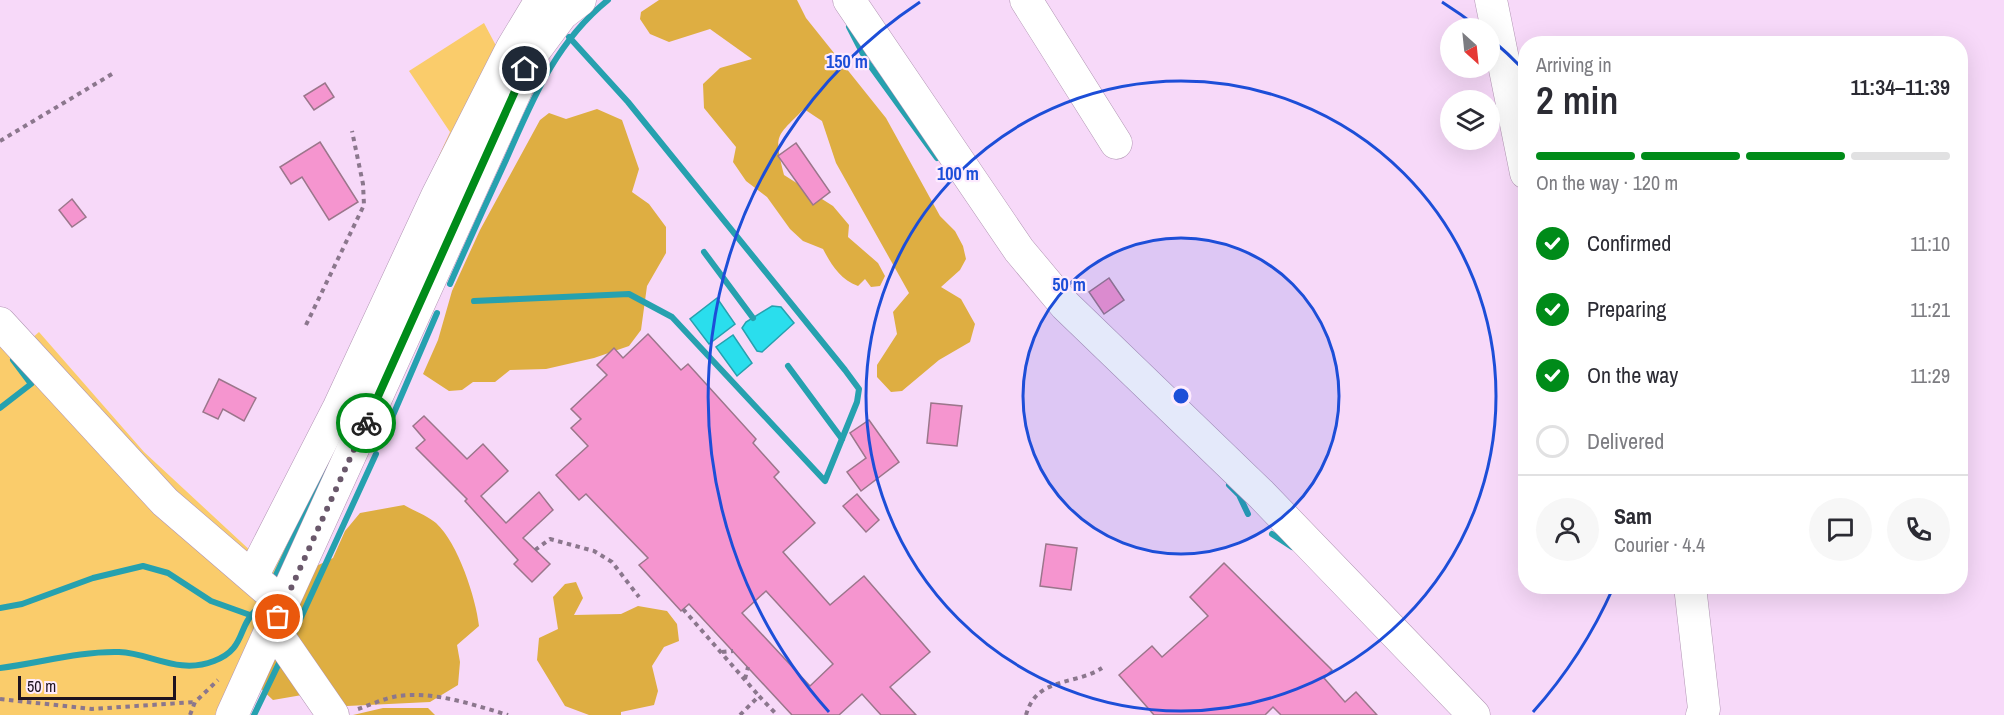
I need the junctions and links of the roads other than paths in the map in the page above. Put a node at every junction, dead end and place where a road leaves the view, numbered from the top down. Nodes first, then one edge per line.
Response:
1 (541, 0) edge
2 (580, 0) edge
3 (849, 0) edge
4 (1026, 0) edge
5 (1491, 0) edge
6 (1518, 133) edge
7 (1116, 143) dead end
8 (0, 323) edge
9 (253, 575) junction
10 (1691, 594) edge
11 (278, 617) junction
12 (341, 713) edge
13 (1706, 713) edge
14 (232, 715) edge
15 (1474, 715) edge

1 - 9 street
2 - 11 street
3 - 15 street
4 - 7 street
5 - 6 street
8 - 9 street
9 - 11 street
10 - 13 street
11 - 12 street
11 - 14 street

